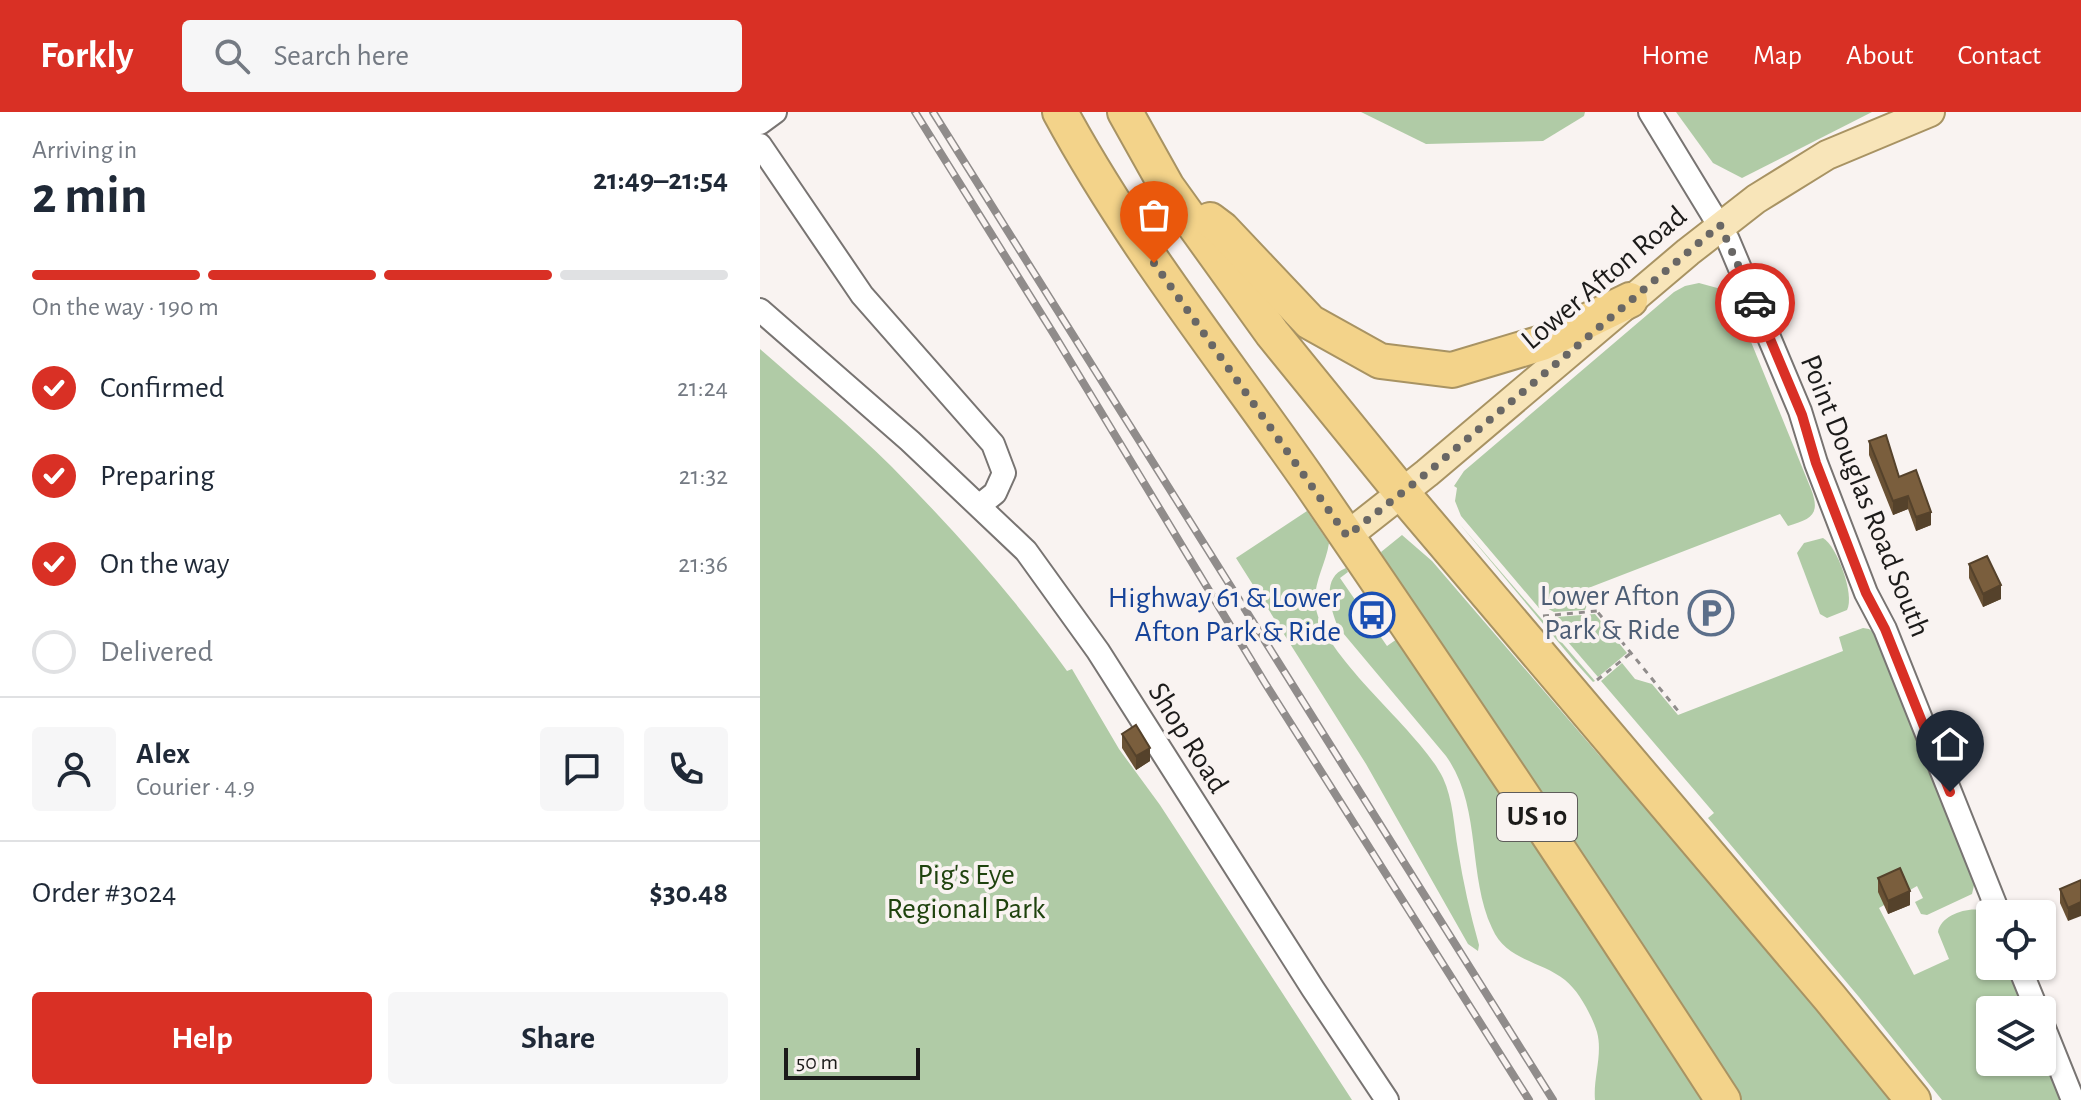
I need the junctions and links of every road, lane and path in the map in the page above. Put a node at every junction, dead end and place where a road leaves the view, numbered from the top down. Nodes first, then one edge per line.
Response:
1 (775, 112) edge
2 (1060, 112) edge
3 (1125, 112) edge
4 (1650, 112) edge
5 (1930, 112) edge
6 (760, 123) edge
7 (760, 145) edge
8 (1167, 187) junction
9 (1720, 225) junction
10 (1630, 300) junction
11 (760, 310) edge
12 (1402, 493) junction
13 (980, 505) junction
14 (1347, 536) junction
15 (1583, 594) dead end
16 (1597, 611) junction
17 (1543, 616) dead end
18 (1631, 653) junction
19 (1597, 680) dead end
20 (1679, 712) dead end
21 (1993, 900) edge
22 (2056, 1058) edge
23 (1387, 1100) edge
24 (1723, 1100) edge
25 (1913, 1100) edge
26 (2073, 1100) edge

1 - 6 street
2 - 14 highway, US 10
3 - 8 highway
4 - 9 street, Point Douglas Road South
5 - 9 main road, Lower Afton Road
7 - 13 street
8 - 10 highway
8 - 12 highway
9 - 10 main road, Lower Afton Road
9 - 21 street, Point Douglas Road South
10 - 12 main road, Lower Afton Road
11 - 13 street, Shop Road
12 - 14 main road, Lower Afton Road
12 - 25 highway
13 - 23 street, Shop Road
14 - 24 highway, US 10
15 - 16 path
16 - 17 path
16 - 18 path
18 - 19 path
18 - 20 path
22 - 26 street

